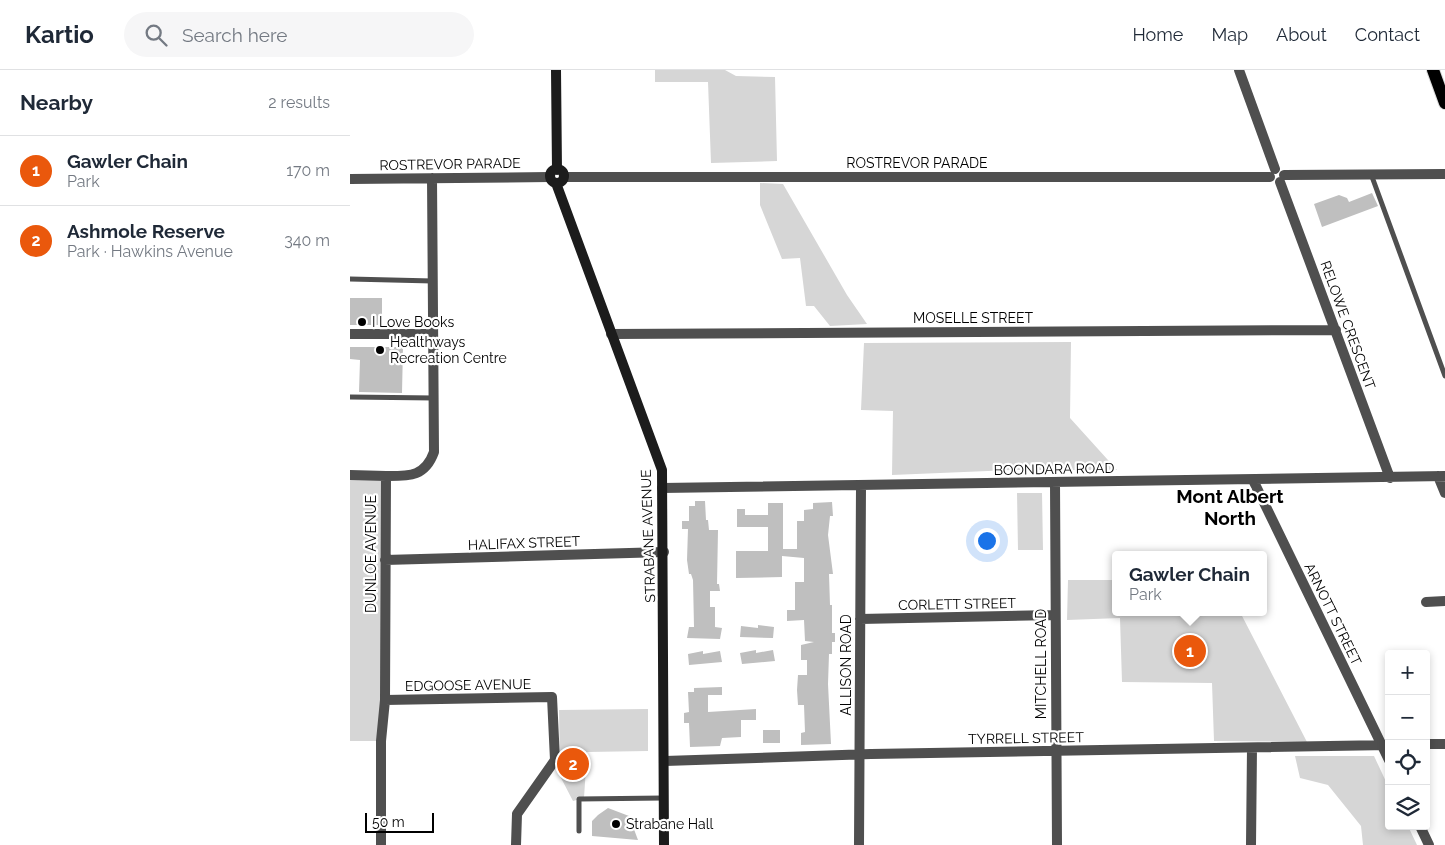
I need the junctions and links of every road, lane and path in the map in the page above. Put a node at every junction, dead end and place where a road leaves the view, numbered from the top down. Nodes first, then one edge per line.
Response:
1 (556, 70) edge
2 (1239, 70) edge
3 (1433, 70) edge
4 (1445, 103) edge
5 (1371, 174) junction
6 (1445, 174) edge
7 (1277, 176) junction
8 (557, 177) junction
9 (432, 178) junction
10 (350, 179) edge
11 (350, 279) edge
12 (433, 281) junction
13 (1336, 330) junction
14 (350, 334) edge
15 (433, 334) junction
16 (611, 334) junction
17 (1445, 376) edge
18 (350, 397) edge
19 (434, 398) junction
20 (350, 475) edge
21 (386, 476) junction
22 (1441, 476) edge
23 (1390, 478) junction
24 (1254, 480) junction
25 (1055, 482) junction
26 (860, 486) junction
27 (662, 488) junction
28 (1445, 493) edge
29 (664, 552) junction
30 (385, 560) junction
31 (1445, 601) edge
32 (1426, 602) dead end
33 (1054, 615) junction
34 (860, 619) junction
35 (384, 700) junction
36 (1430, 744) edge
37 (1445, 744) edge
38 (1385, 745) edge
39 (1252, 748) junction
40 (1056, 751) junction
41 (859, 754) junction
42 (665, 761) junction
43 (664, 798) junction
44 (1422, 830) edge
45 (579, 831) dead end
46 (381, 845) edge
47 (516, 845) edge
48 (664, 845) edge
49 (859, 845) edge
50 (1057, 845) edge
51 (1251, 845) edge
52 (1429, 845) edge

1 - 8 street, STRABANE AVENUE
2 - 7 street, RELOWE CRESCENT
3 - 4 main road
5 - 6 street, ROSTREVOR PARADE
5 - 7 street, ROSTREVOR PARADE
5 - 17 lane
7 - 8 street, ROSTREVOR PARADE
7 - 13 street, RELOWE CRESCENT
8 - 9 street, ROSTREVOR PARADE
8 - 16 street, STRABANE AVENUE
9 - 10 street, ROSTREVOR PARADE
9 - 12 street, DUNLOE AVENUE
11 - 12 lane
12 - 15 street, DUNLOE AVENUE
13 - 16 street, MOSELLE STREET
13 - 23 street, RELOWE CRESCENT
14 - 15 street
15 - 19 street, DUNLOE AVENUE
16 - 27 street, STRABANE AVENUE
18 - 19 lane
19 - 21 street, DUNLOE AVENUE
20 - 21 street
21 - 30 street, DUNLOE AVENUE
22 - 23 street, BOONDARA ROAD
22 - 28 street
23 - 24 street, BOONDARA ROAD
24 - 25 street, BOONDARA ROAD
24 - 38 street, ARNOTT STREET
25 - 26 street, BOONDARA ROAD
25 - 33 street, MITCHELL ROAD
26 - 27 street, BOONDARA ROAD
26 - 34 street, ALLISON ROAD
27 - 29 street, STRABANE AVENUE
29 - 30 street, HALIFAX STREET
29 - 42 street, STRABANE AVENUE
30 - 35 street, DUNLOE AVENUE
31 - 32 street
33 - 34 street, CORLETT STREET
33 - 40 street, MITCHELL ROAD
34 - 41 street, ALLISON ROAD
35 - 46 street, DUNLOE AVENUE
35 - 47 street, EDGOOSE AVENUE
36 - 37 street
38 - 39 street, TYRRELL STREET
39 - 40 street, TYRRELL STREET
39 - 51 street
40 - 41 street, TYRRELL STREET
40 - 50 street, MITCHELL ROAD
41 - 42 street, TYRRELL STREET
41 - 49 street, ALLISON ROAD
42 - 43 street, STRABANE AVENUE
43 - 45 lane
43 - 48 street, STRABANE AVENUE
44 - 52 street

